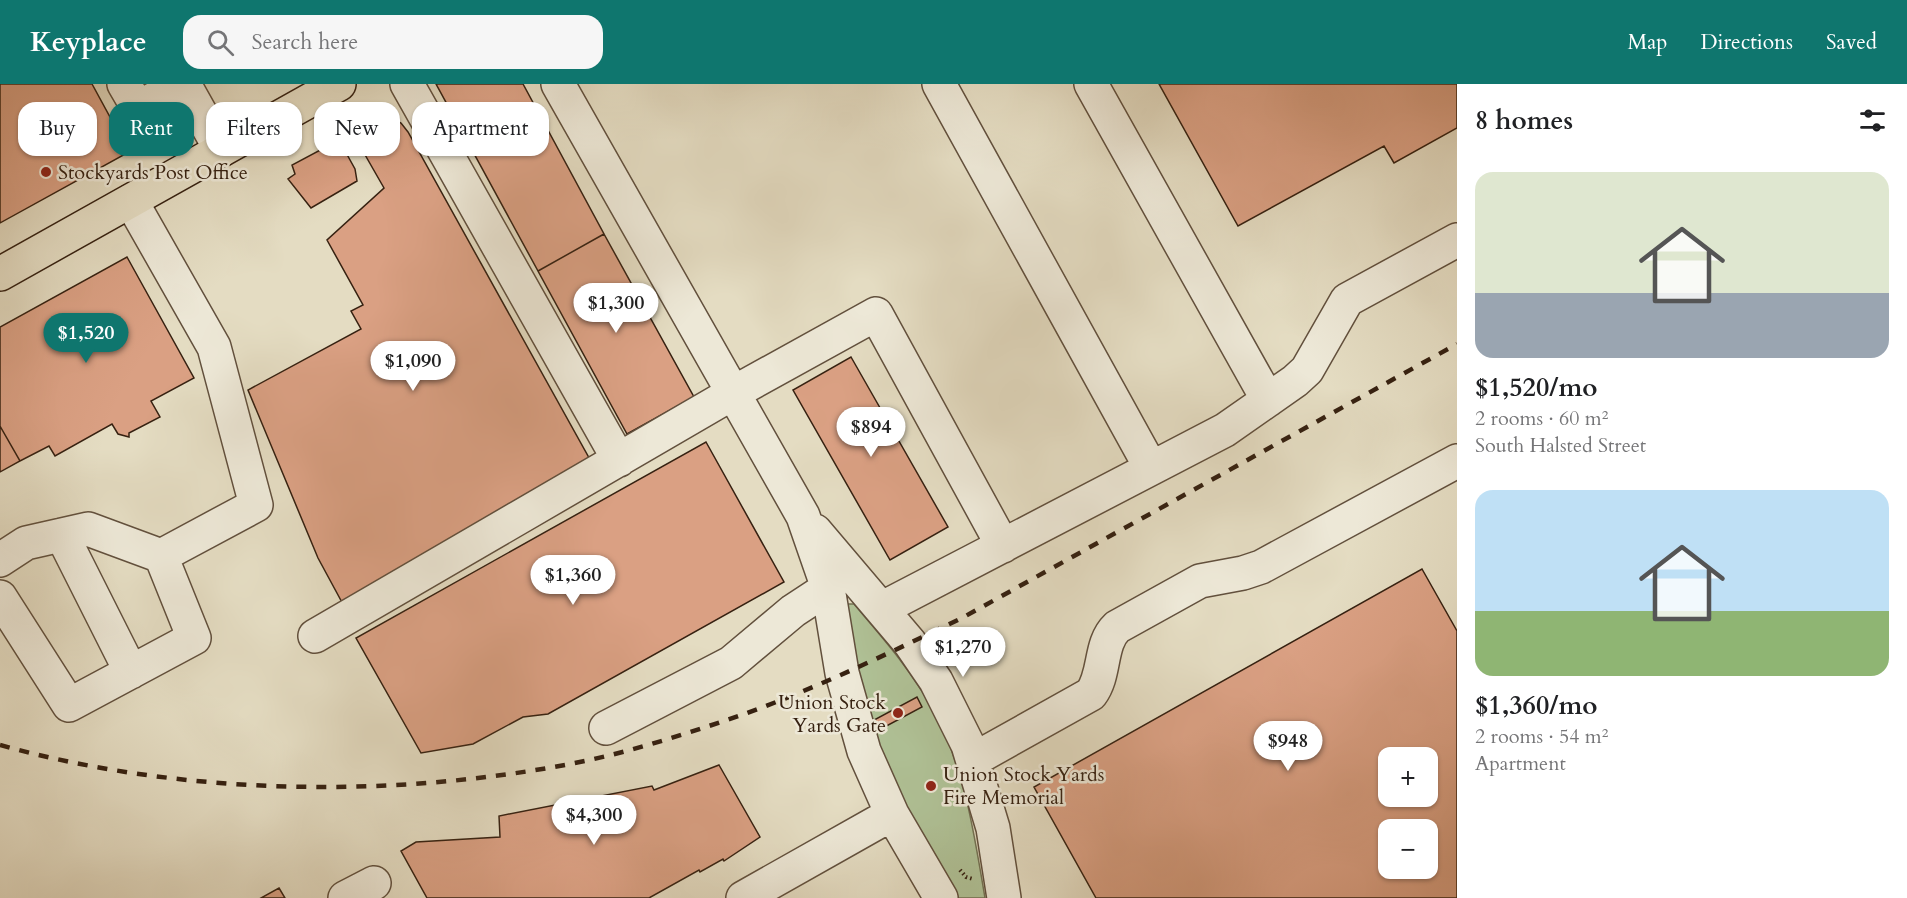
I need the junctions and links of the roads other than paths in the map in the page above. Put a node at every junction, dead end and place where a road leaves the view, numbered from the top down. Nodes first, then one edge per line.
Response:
1 (124, 84) edge
2 (183, 84) edge
3 (339, 84) edge
4 (407, 84) edge
5 (558, 84) edge
6 (939, 84) edge
7 (1091, 84) edge
8 (302, 105) edge
9 (206, 124) edge
10 (210, 156) edge
11 (131, 201) junction
12 (1457, 240) edge
13 (0, 274) edge
14 (733, 393) junction
15 (1268, 400) junction
16 (620, 460) junction
17 (1457, 461) edge
18 (1150, 468) junction
19 (802, 516) junction
20 (62, 535) junction
21 (1003, 546) junction
22 (161, 556) junction
23 (0, 560) edge
24 (828, 588) junction
25 (0, 597) edge
26 (881, 609) junction
27 (315, 636) dead end
28 (131, 672) junction
29 (606, 728) dead end
30 (973, 760) junction
31 (891, 814) junction
32 (374, 883) dead end
33 (345, 898) edge
34 (743, 898) edge
35 (941, 898) edge
36 (1004, 898) edge

1 - 2 street
2 - 9 street
3 - 8 main road
4 - 16 street
5 - 14 street
6 - 18 street
7 - 15 street
10 - 11 main road
11 - 13 main road
11 - 22 street
12 - 15 street
14 - 16 street
14 - 19 street
14 - 21 street
15 - 18 street
16 - 27 street
17 - 30 street
18 - 21 street
19 - 24 street
19 - 26 street
20 - 22 street
20 - 23 street
20 - 28 street
21 - 26 street
22 - 28 street
24 - 29 street
24 - 31 street
25 - 28 street
26 - 30 street
30 - 36 street
31 - 34 street
31 - 35 street
32 - 33 street

